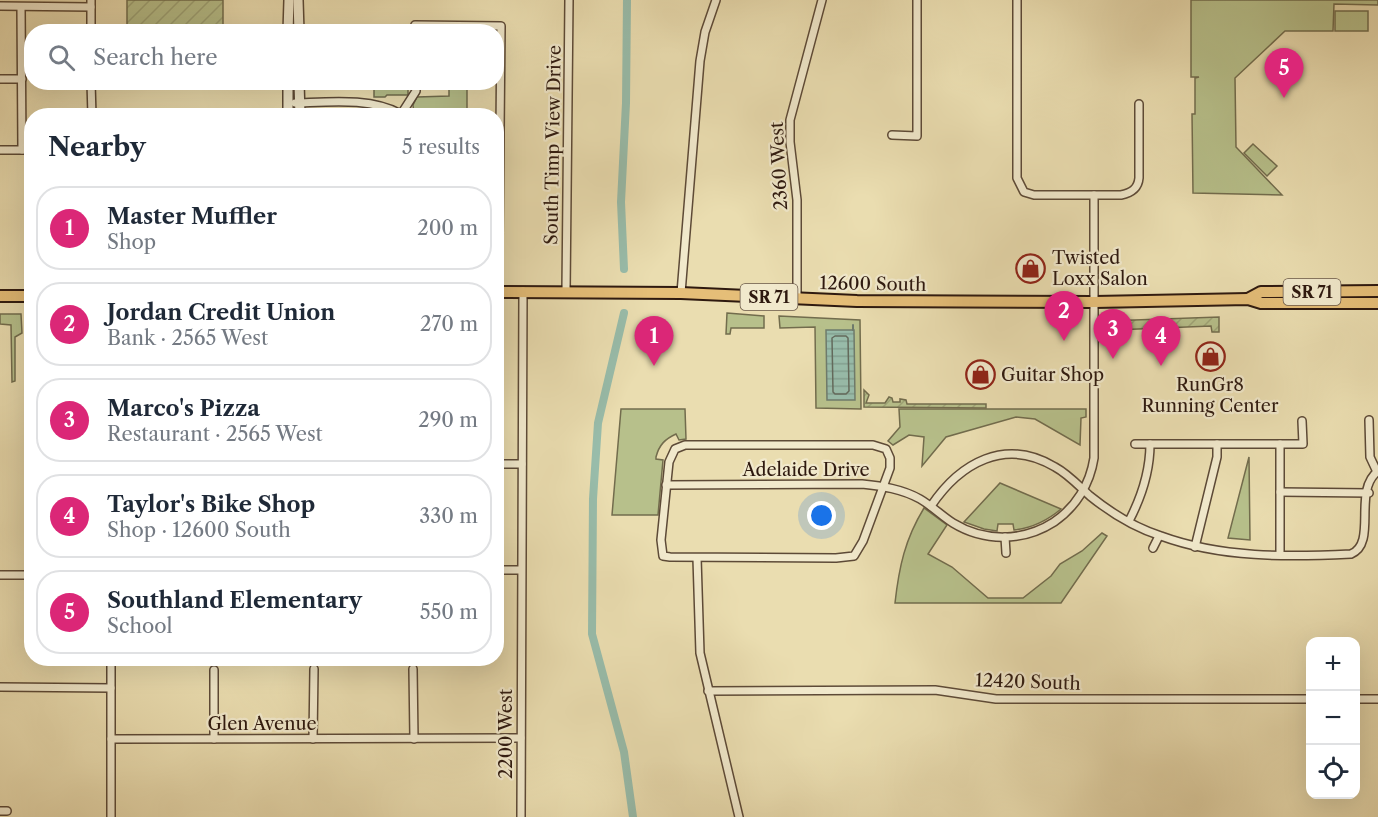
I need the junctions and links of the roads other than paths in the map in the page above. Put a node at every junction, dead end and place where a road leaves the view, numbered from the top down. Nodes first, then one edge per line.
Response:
1 (289, 0) edge
2 (298, 0) edge
3 (569, 0) edge
4 (822, 0) edge
5 (917, 0) edge
6 (1017, 0) edge
7 (715, 2) edge
8 (91, 3) edge
9 (0, 6) edge
10 (21, 7) junction
11 (91, 24) edge
12 (288, 24) edge
13 (299, 24) edge
14 (0, 79) edge
15 (22, 79) junction
16 (91, 90) edge
17 (288, 90) edge
18 (299, 90) edge
19 (416, 90) edge
20 (500, 90) edge
21 (300, 103) junction
22 (288, 104) junction
23 (1139, 104) dead end
24 (92, 108) edge
25 (288, 108) edge
26 (300, 108) edge
27 (390, 108) edge
28 (405, 108) edge
29 (500, 108) edge
30 (891, 135) dead end
31 (0, 150) edge
32 (22, 150) joint
33 (1094, 195) junction
34 (504, 291) edge
35 (523, 291) junction
36 (566, 291) junction
37 (1378, 291) edge
38 (681, 293) junction
39 (0, 296) edge
40 (24, 296) edge
41 (797, 298) junction
42 (1248, 299) junction
43 (1095, 302) junction
44 (1378, 303) edge
45 (1369, 420) dead end
46 (1302, 421) dead end
47 (1135, 444) dead end
48 (1150, 444) junction
49 (1217, 444) junction
50 (1280, 444) junction
51 (504, 464) edge
52 (522, 464) junction
53 (1377, 472) edge
54 (666, 485) junction
55 (883, 486) junction
56 (1083, 490) junction
57 (1280, 492) junction
58 (1369, 493) junction
59 (931, 506) junction
60 (1129, 521) junction
61 (1159, 536) junction
62 (1005, 537) junction
63 (1195, 547) junction
64 (1154, 548) dead end
65 (1006, 553) dead end
66 (1280, 554) junction
67 (697, 558) junction
68 (504, 570) edge
69 (521, 570) junction
70 (0, 575) edge
71 (24, 575) edge
72 (111, 666) edge
73 (314, 669) dead end
74 (413, 669) dead end
75 (214, 670) dead end
76 (0, 687) edge
77 (111, 688) junction
78 (708, 691) junction
79 (1306, 699) edge
80 (1360, 699) edge
81 (1378, 699) edge
82 (521, 738) junction
83 (111, 739) junction
84 (214, 739) junction
85 (313, 739) junction
86 (414, 739) junction
87 (111, 817) edge
88 (521, 817) edge
89 (739, 817) edge

1 - 12 street
2 - 13 street
3 - 36 street, South Timp View Drive
4 - 41 street, 2360 West
5 - 30 street
6 - 33 street
7 - 38 street
8 - 10 street
8 - 11 street
9 - 10 street
10 - 15 street
14 - 15 street
15 - 32 street
16 - 24 street
17 - 22 street
18 - 21 street
19 - 28 street
20 - 29 street
21 - 22 street
21 - 26 street
21 - 27 street
22 - 25 street
23 - 33 street
31 - 32 street
33 - 43 street
34 - 35 main road, 12600 South / SR 71
35 - 36 main road, 12600 South / SR 71
35 - 52 street, 2200 West
36 - 38 main road, 12600 South / SR 71
37 - 42 main road, 12600 South / SR 71
38 - 41 main road, 12600 South / SR 71
39 - 40 main road
41 - 43 main road, 12600 South / SR 71
42 - 43 main road, 12600 South / SR 71
42 - 44 main road, 12600 South / SR 71
43 - 56 street
45 - 53 street
46 - 50 street
47 - 48 street
48 - 49 street
48 - 60 street
49 - 50 street
49 - 63 street
50 - 57 street
51 - 52 street
52 - 69 street, 2200 West
53 - 58 street
54 - 55 street, Adelaide Drive
54 - 55 street
54 - 67 street
55 - 59 street, Adelaide Drive
55 - 67 street
56 - 59 street
56 - 60 street
56 - 62 street, Adelaide Drive
57 - 58 street
57 - 66 street
58 - 66 street
59 - 62 street, Adelaide Drive
60 - 61 street
61 - 63 street
61 - 64 street
62 - 65 street
63 - 66 street
67 - 78 street
68 - 69 street
69 - 82 street, 2200 West
70 - 71 street
72 - 77 street
73 - 85 street
74 - 86 street
75 - 84 street
76 - 77 street
77 - 83 street
78 - 79 street, 12420 South
78 - 89 street
80 - 81 street
82 - 86 street, Glen Avenue
82 - 88 street, 2200 West
83 - 84 street, Glen Avenue
83 - 87 street
84 - 85 street, Glen Avenue
85 - 86 street, Glen Avenue

